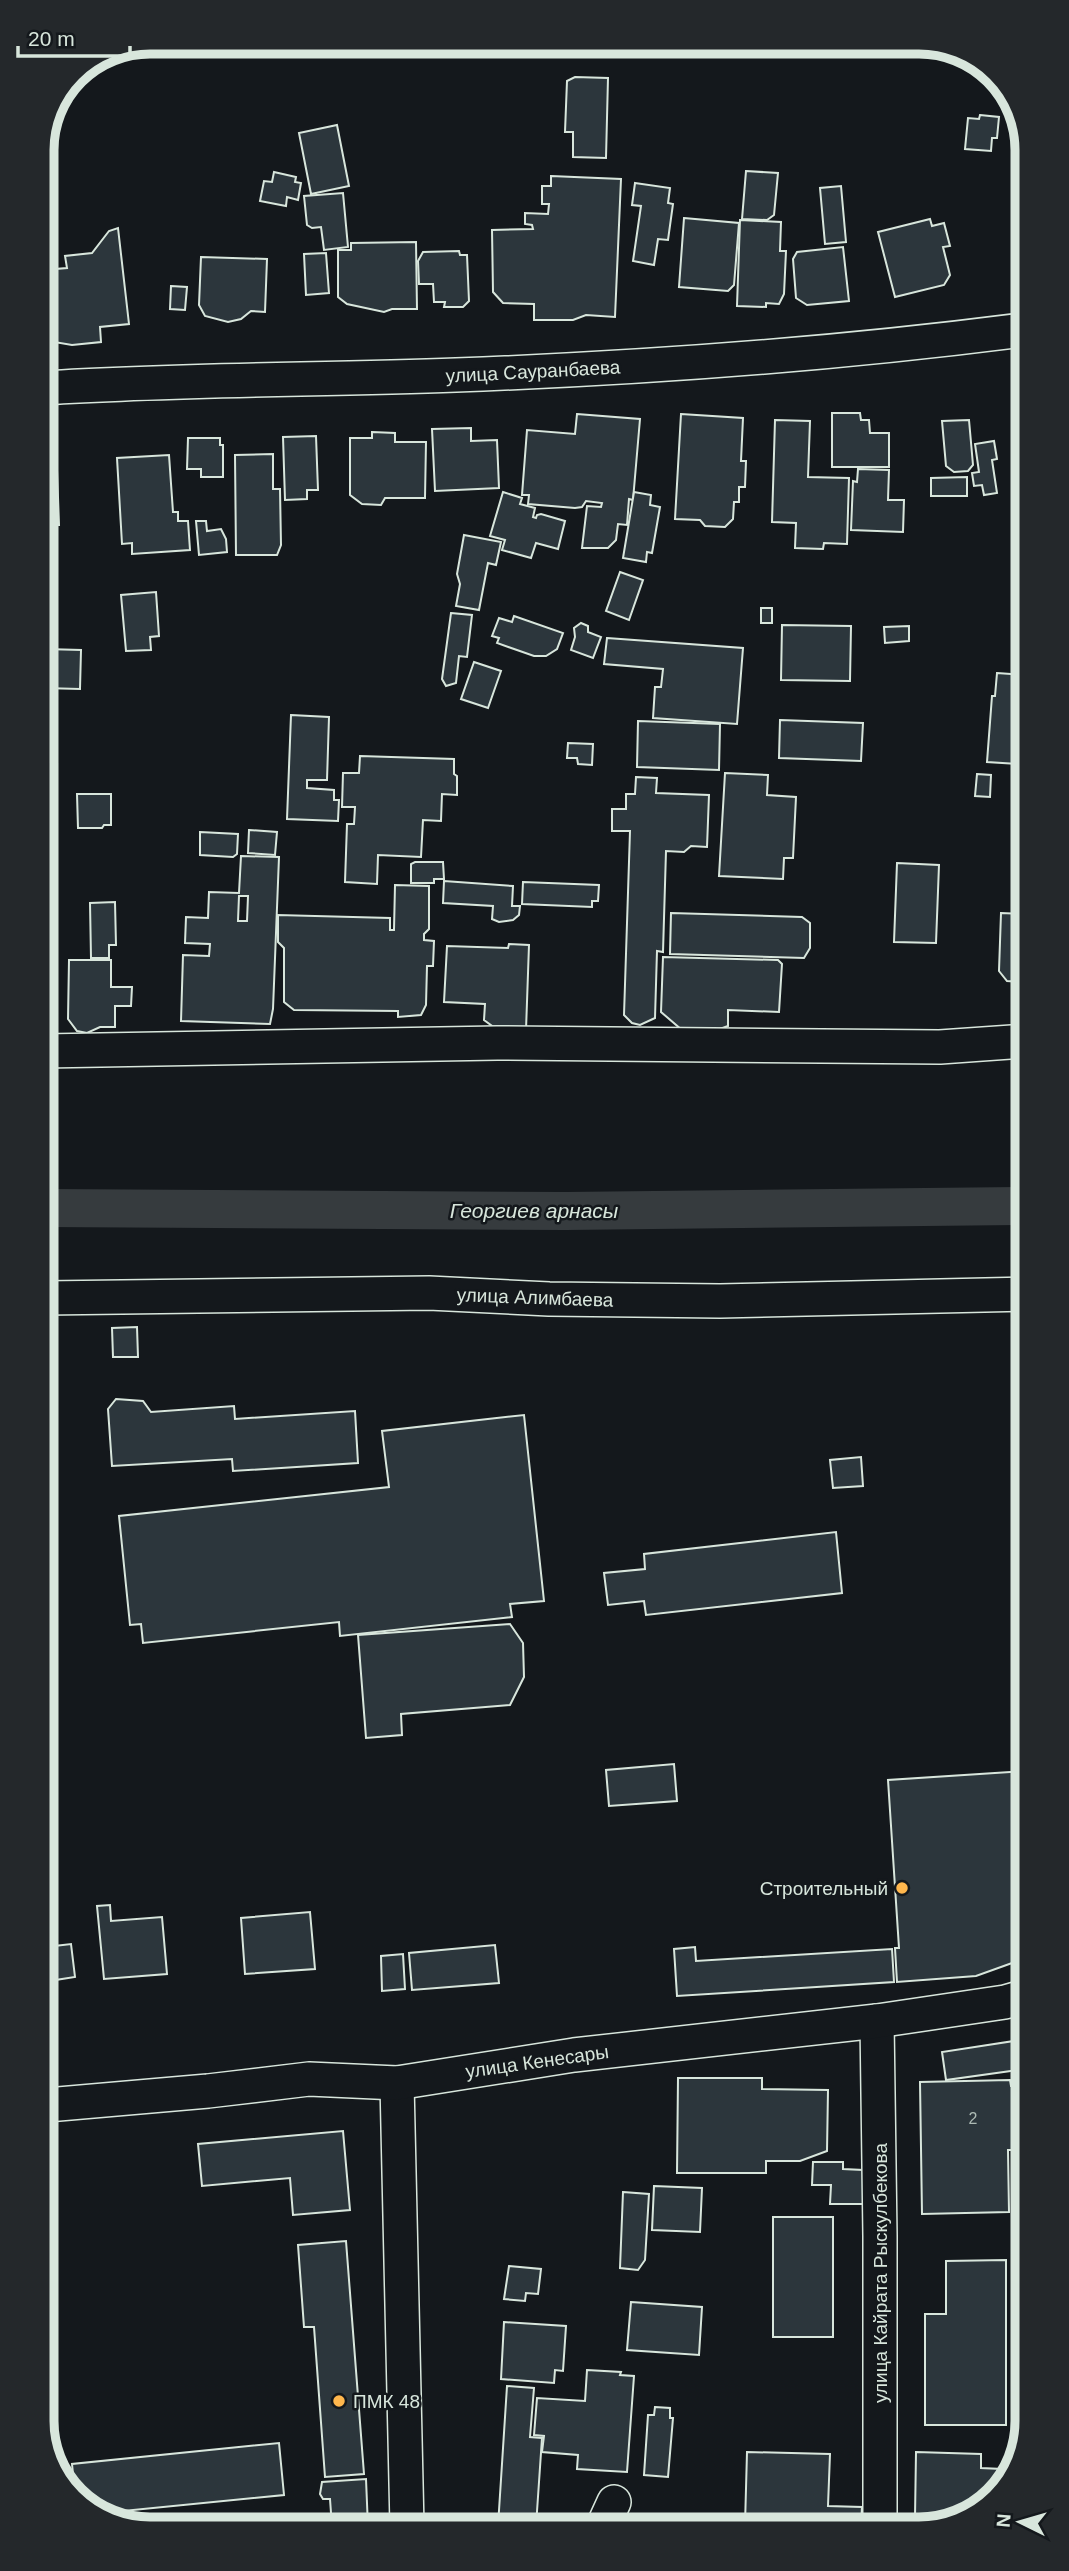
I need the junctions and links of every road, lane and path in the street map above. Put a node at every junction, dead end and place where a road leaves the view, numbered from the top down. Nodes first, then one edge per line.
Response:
1 (1015, 331) edge
2 (54, 387) edge
3 (1015, 1042) edge
4 (54, 1051) edge
5 (1015, 1294) edge
6 (54, 1298) edge
7 (1015, 1999) edge
8 (877, 2021) junction
9 (397, 2082) junction
10 (54, 2104) edge
11 (407, 2517) edge
12 (880, 2517) edge

1 - 2 street, улица Сауранбаева
3 - 4 street
5 - 6 street, улица Алимбаева
7 - 8 street, улица Кенесары
8 - 9 street, улица Кенесары
8 - 12 street, улица Кайрата Рыскулбекова
9 - 10 street, улица Кенесары
9 - 11 street

